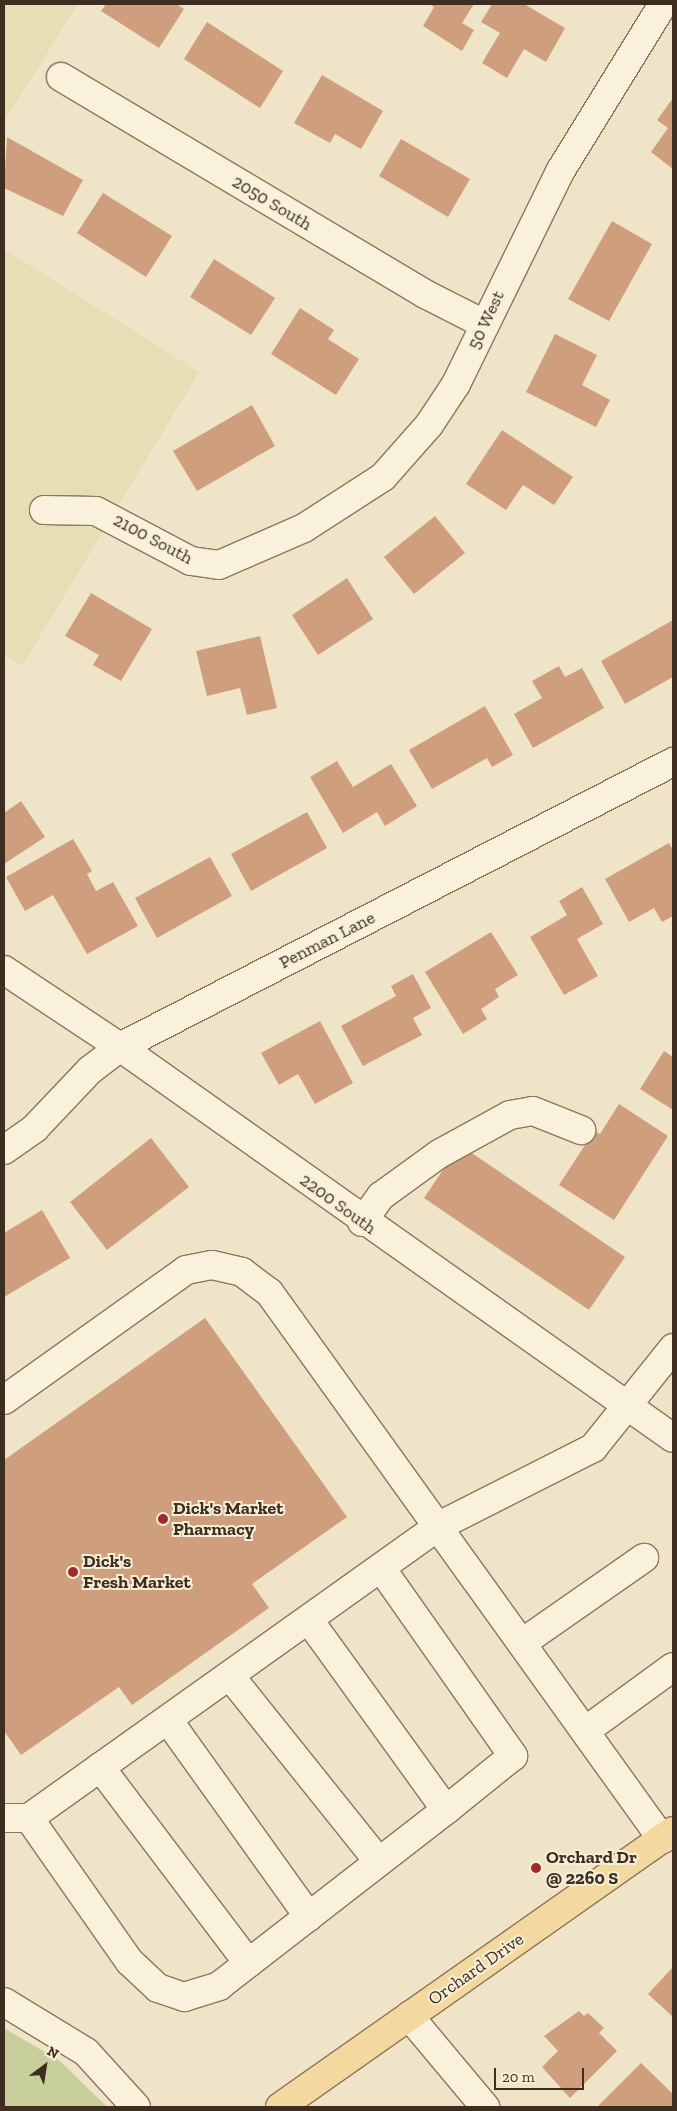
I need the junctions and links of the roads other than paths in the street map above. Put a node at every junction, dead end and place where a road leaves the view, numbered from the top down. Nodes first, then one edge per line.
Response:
1 (663, 4) edge
2 (669, 4) edge
3 (673, 6) edge
4 (62, 77) dead end
5 (484, 324) junction
6 (44, 510) dead end
7 (232, 562) joint
8 (673, 762) edge
9 (4, 970) edge
10 (120, 1047) junction
11 (581, 1130) dead end
12 (4, 1150) edge
13 (362, 1222) junction
14 (673, 1348) edge
15 (4, 1400) edge
16 (627, 1408) junction
17 (673, 1438) edge
18 (439, 1526) junction
19 (644, 1558) dead end
20 (382, 1568) junction
21 (309, 1620) junction
22 (522, 1642) junction
23 (673, 1667) edge
24 (230, 1676) junction
25 (168, 1720) junction
26 (585, 1731) junction
27 (100, 1768) junction
28 (446, 1810) junction
29 (17, 1818) edge
30 (667, 1835) edge
31 (379, 1862) junction
32 (309, 1916) junction
33 (248, 1963) junction
34 (4, 2002) edge
35 (408, 2016) junction
36 (136, 2107) edge
37 (280, 2107) edge
38 (485, 2107) edge

1 - 5 street, 50 West
2 - 3 street
4 - 5 street, 2050 South
5 - 7 street, 50 West
6 - 7 street, 2100 South
8 - 10 street, Penman Lane
9 - 10 street, 2200 South
10 - 12 street, Penman Lane
10 - 13 street, 2200 South
11 - 13 street
13 - 16 street, 2200 South
14 - 16 street
15 - 18 street
16 - 17 street, 2200 South
16 - 18 street
18 - 20 street
18 - 22 street
19 - 22 street
20 - 21 street
20 - 28 street
21 - 24 street
21 - 28 street
22 - 26 street
23 - 26 street
24 - 25 street
24 - 31 street
25 - 27 street
25 - 32 street
26 - 30 street
27 - 29 street
27 - 33 street
28 - 31 street
29 - 33 street
30 - 35 main road, Orchard Drive
31 - 32 street
32 - 33 street
34 - 36 street
35 - 37 main road, Orchard Drive
35 - 38 street

